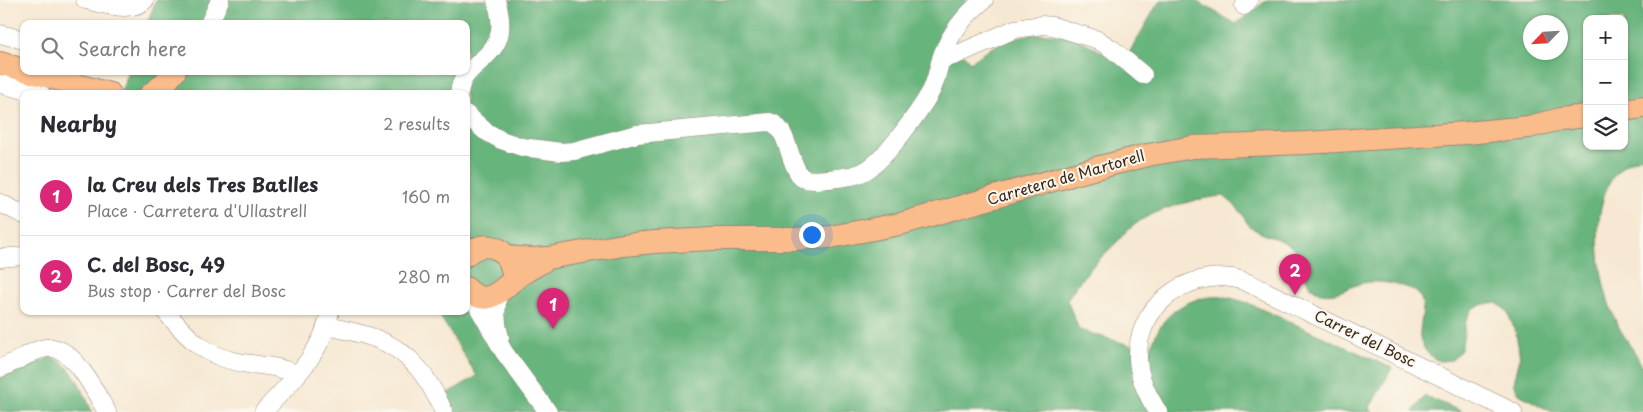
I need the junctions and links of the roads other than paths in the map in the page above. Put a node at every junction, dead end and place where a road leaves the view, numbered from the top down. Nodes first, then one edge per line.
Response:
1 (85, 0) edge
2 (145, 0) edge
3 (220, 0) edge
4 (496, 0) edge
5 (984, 0) edge
6 (211, 20) edge
7 (0, 34) edge
8 (20, 39) edge
9 (942, 59) junction
10 (0, 63) edge
11 (20, 69) edge
12 (470, 71) edge
13 (42, 75) edge
14 (466, 75) edge
15 (1143, 75) dead end
16 (175, 77) edge
17 (0, 84) edge
18 (25, 90) edge
19 (96, 90) edge
20 (156, 90) edge
21 (460, 90) edge
22 (1643, 106) edge
23 (1628, 109) edge
24 (1583, 116) edge
25 (470, 118) edge
26 (1643, 118) edge
27 (1628, 120) edge
28 (1583, 126) edge
29 (1529, 127) junction
30 (0, 203) edge
31 (20, 214) edge
32 (470, 251) edge
33 (20, 256) edge
34 (507, 257) junction
35 (0, 258) edge
36 (548, 258) junction
37 (504, 288) junction
38 (470, 290) edge
39 (470, 292) edge
40 (169, 315) edge
41 (329, 318) edge
42 (504, 352) junction
43 (0, 368) edge
44 (296, 374) junction
45 (107, 412) edge
46 (263, 412) edge
47 (444, 412) edge
48 (548, 412) edge
49 (1158, 412) edge
50 (1513, 412) edge

1 - 2 street
3 - 6 street
4 - 12 street
5 - 9 street
7 - 8 street
9 - 15 street
9 - 25 street
10 - 11 main road
13 - 19 main road
14 - 21 street
16 - 20 main road
17 - 18 street
22 - 23 main road
24 - 29 main road, Carretera de Martorell
26 - 27 main road
28 - 29 main road
29 - 36 main road, Carretera de Martorell
30 - 31 street
32 - 34 main road, Carretera de Martorell
33 - 35 street
34 - 36 main road, Carretera de Martorell
34 - 37 main road
36 - 37 main road, Carretera de Martorell
37 - 38 main road
37 - 42 street
39 - 42 street
40 - 44 street
41 - 44 street
41 - 47 street
42 - 48 street
43 - 45 street
44 - 46 street
49 - 50 street, Carrer del Bosc

